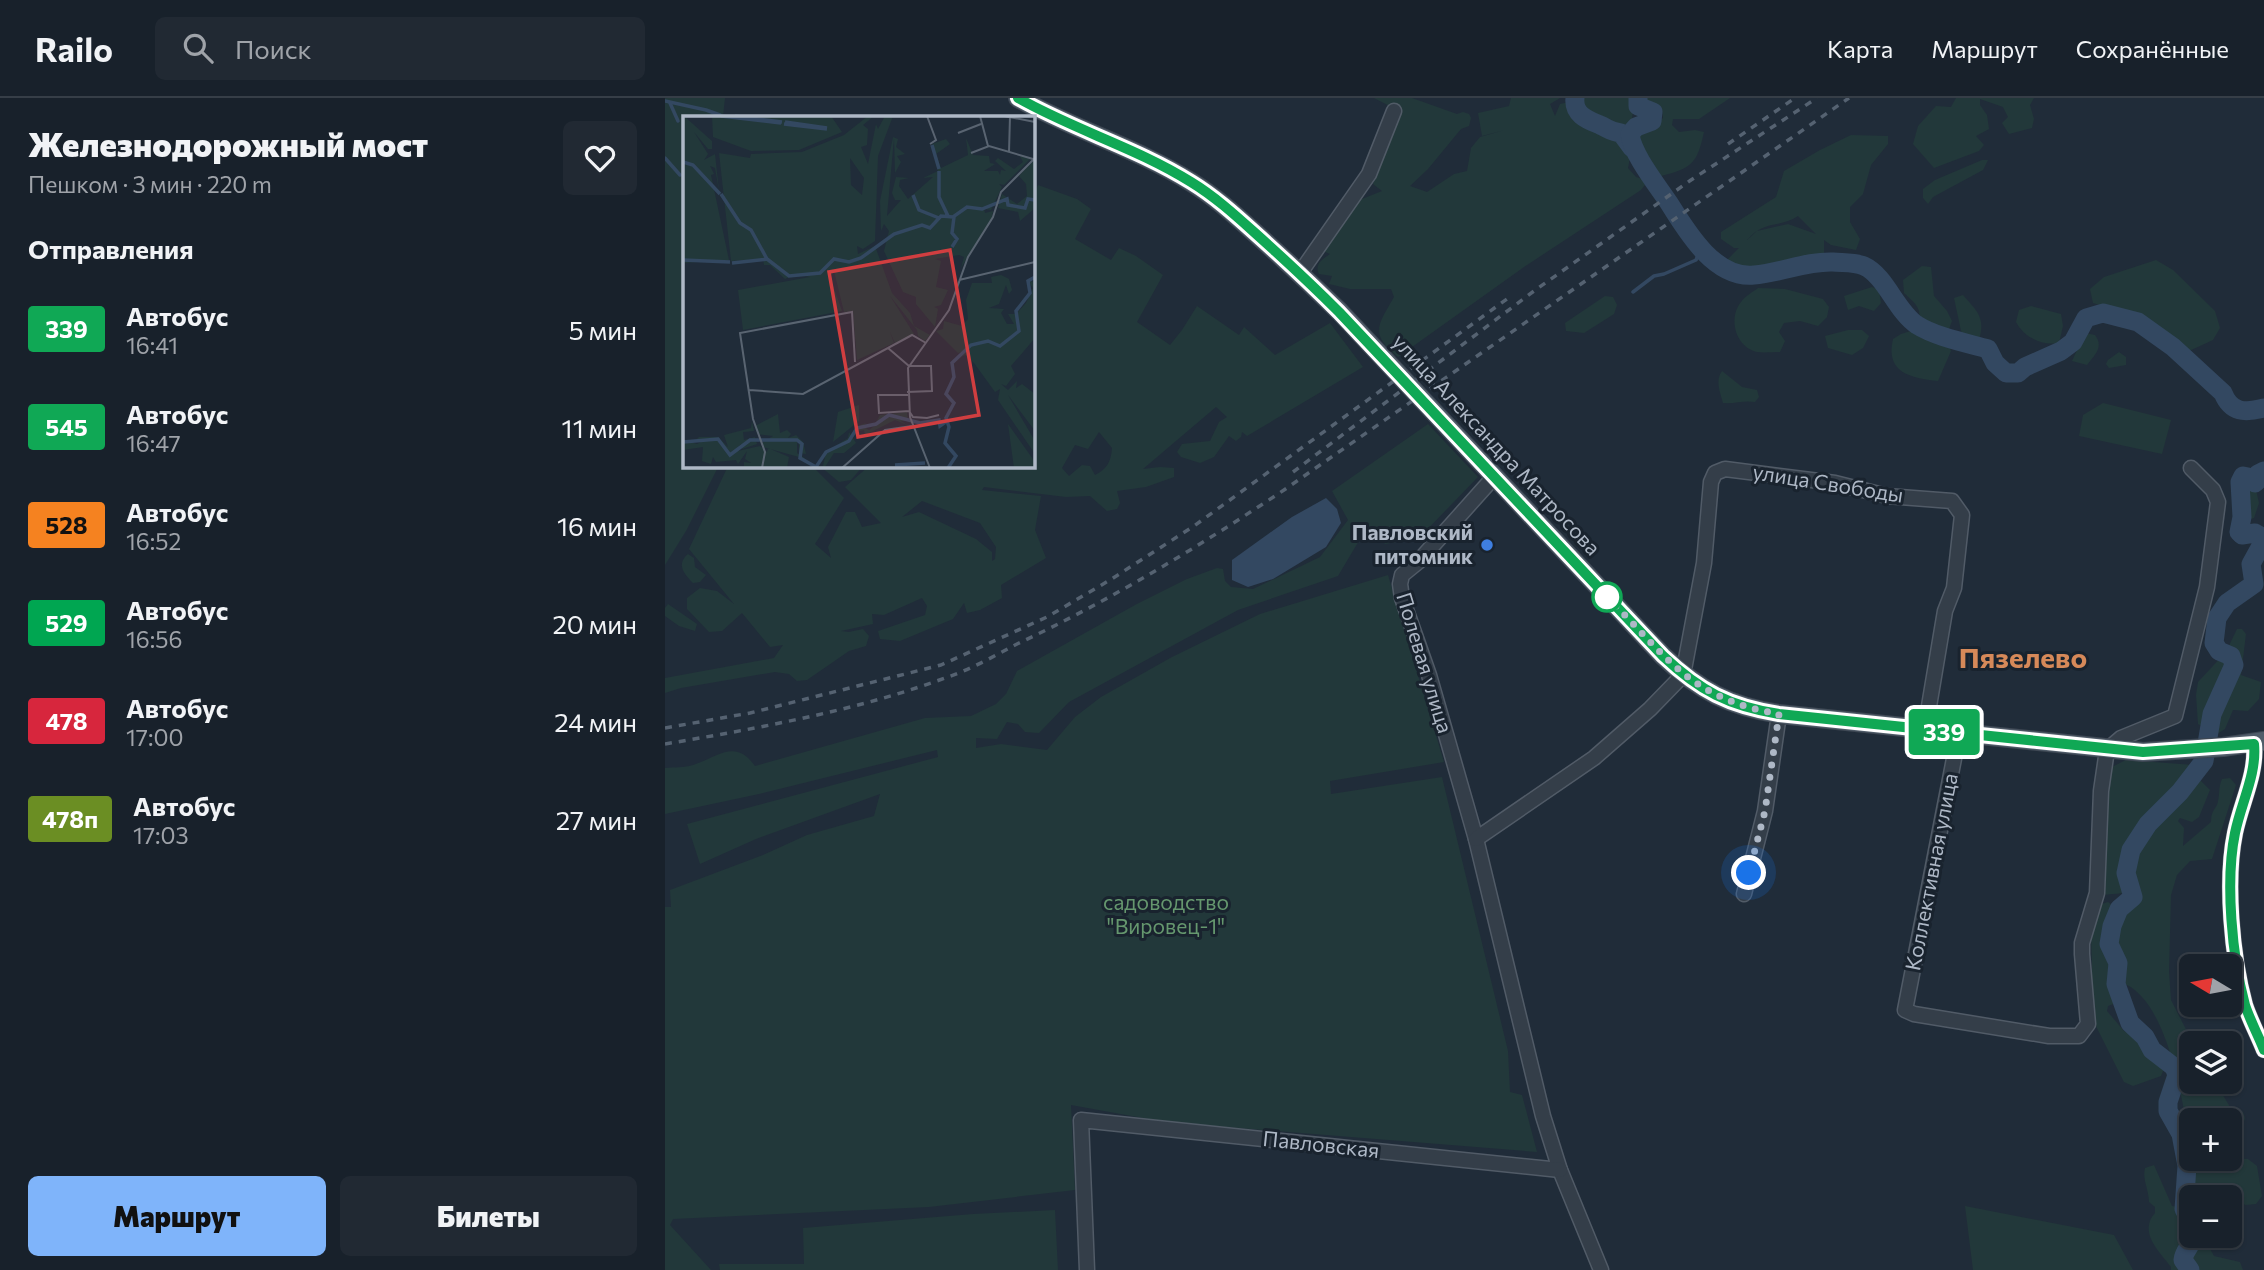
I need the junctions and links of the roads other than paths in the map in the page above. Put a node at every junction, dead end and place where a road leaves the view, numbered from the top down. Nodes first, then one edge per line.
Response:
1 (1018, 98) edge
2 (1394, 111) dead end
3 (1300, 273) junction
4 (2191, 468) dead end
5 (1494, 477) junction
6 (1683, 675) junction
7 (1779, 714) junction
8 (1926, 730) junction
9 (1959, 733) junction
10 (2259, 742) edge
11 (2107, 750) junction
12 (1476, 839) junction
13 (1744, 894) dead end
14 (2264, 1050) edge
15 (1560, 1170) junction
16 (1087, 1270) edge
17 (1601, 1270) edge

1 - 3 main road, улица Александра Матросова
2 - 3 street
3 - 5 main road, улица Александра Матросова
4 - 11 street
5 - 6 main road, улица Александра Матросова
5 - 12 street, Полевая улица
6 - 7 main road, улица Александра Матросова
6 - 8 street, улица Свободы
6 - 12 street
7 - 8 main road, улица Александра Матросова
7 - 13 street
8 - 9 main road, улица Александра Матросова
9 - 11 main road, улица Александра Матросова
9 - 11 street, Коллективная улица
10 - 11 main road, улица Александра Матросова
10 - 14 street
12 - 15 street
15 - 16 street, Павловская
15 - 17 street

